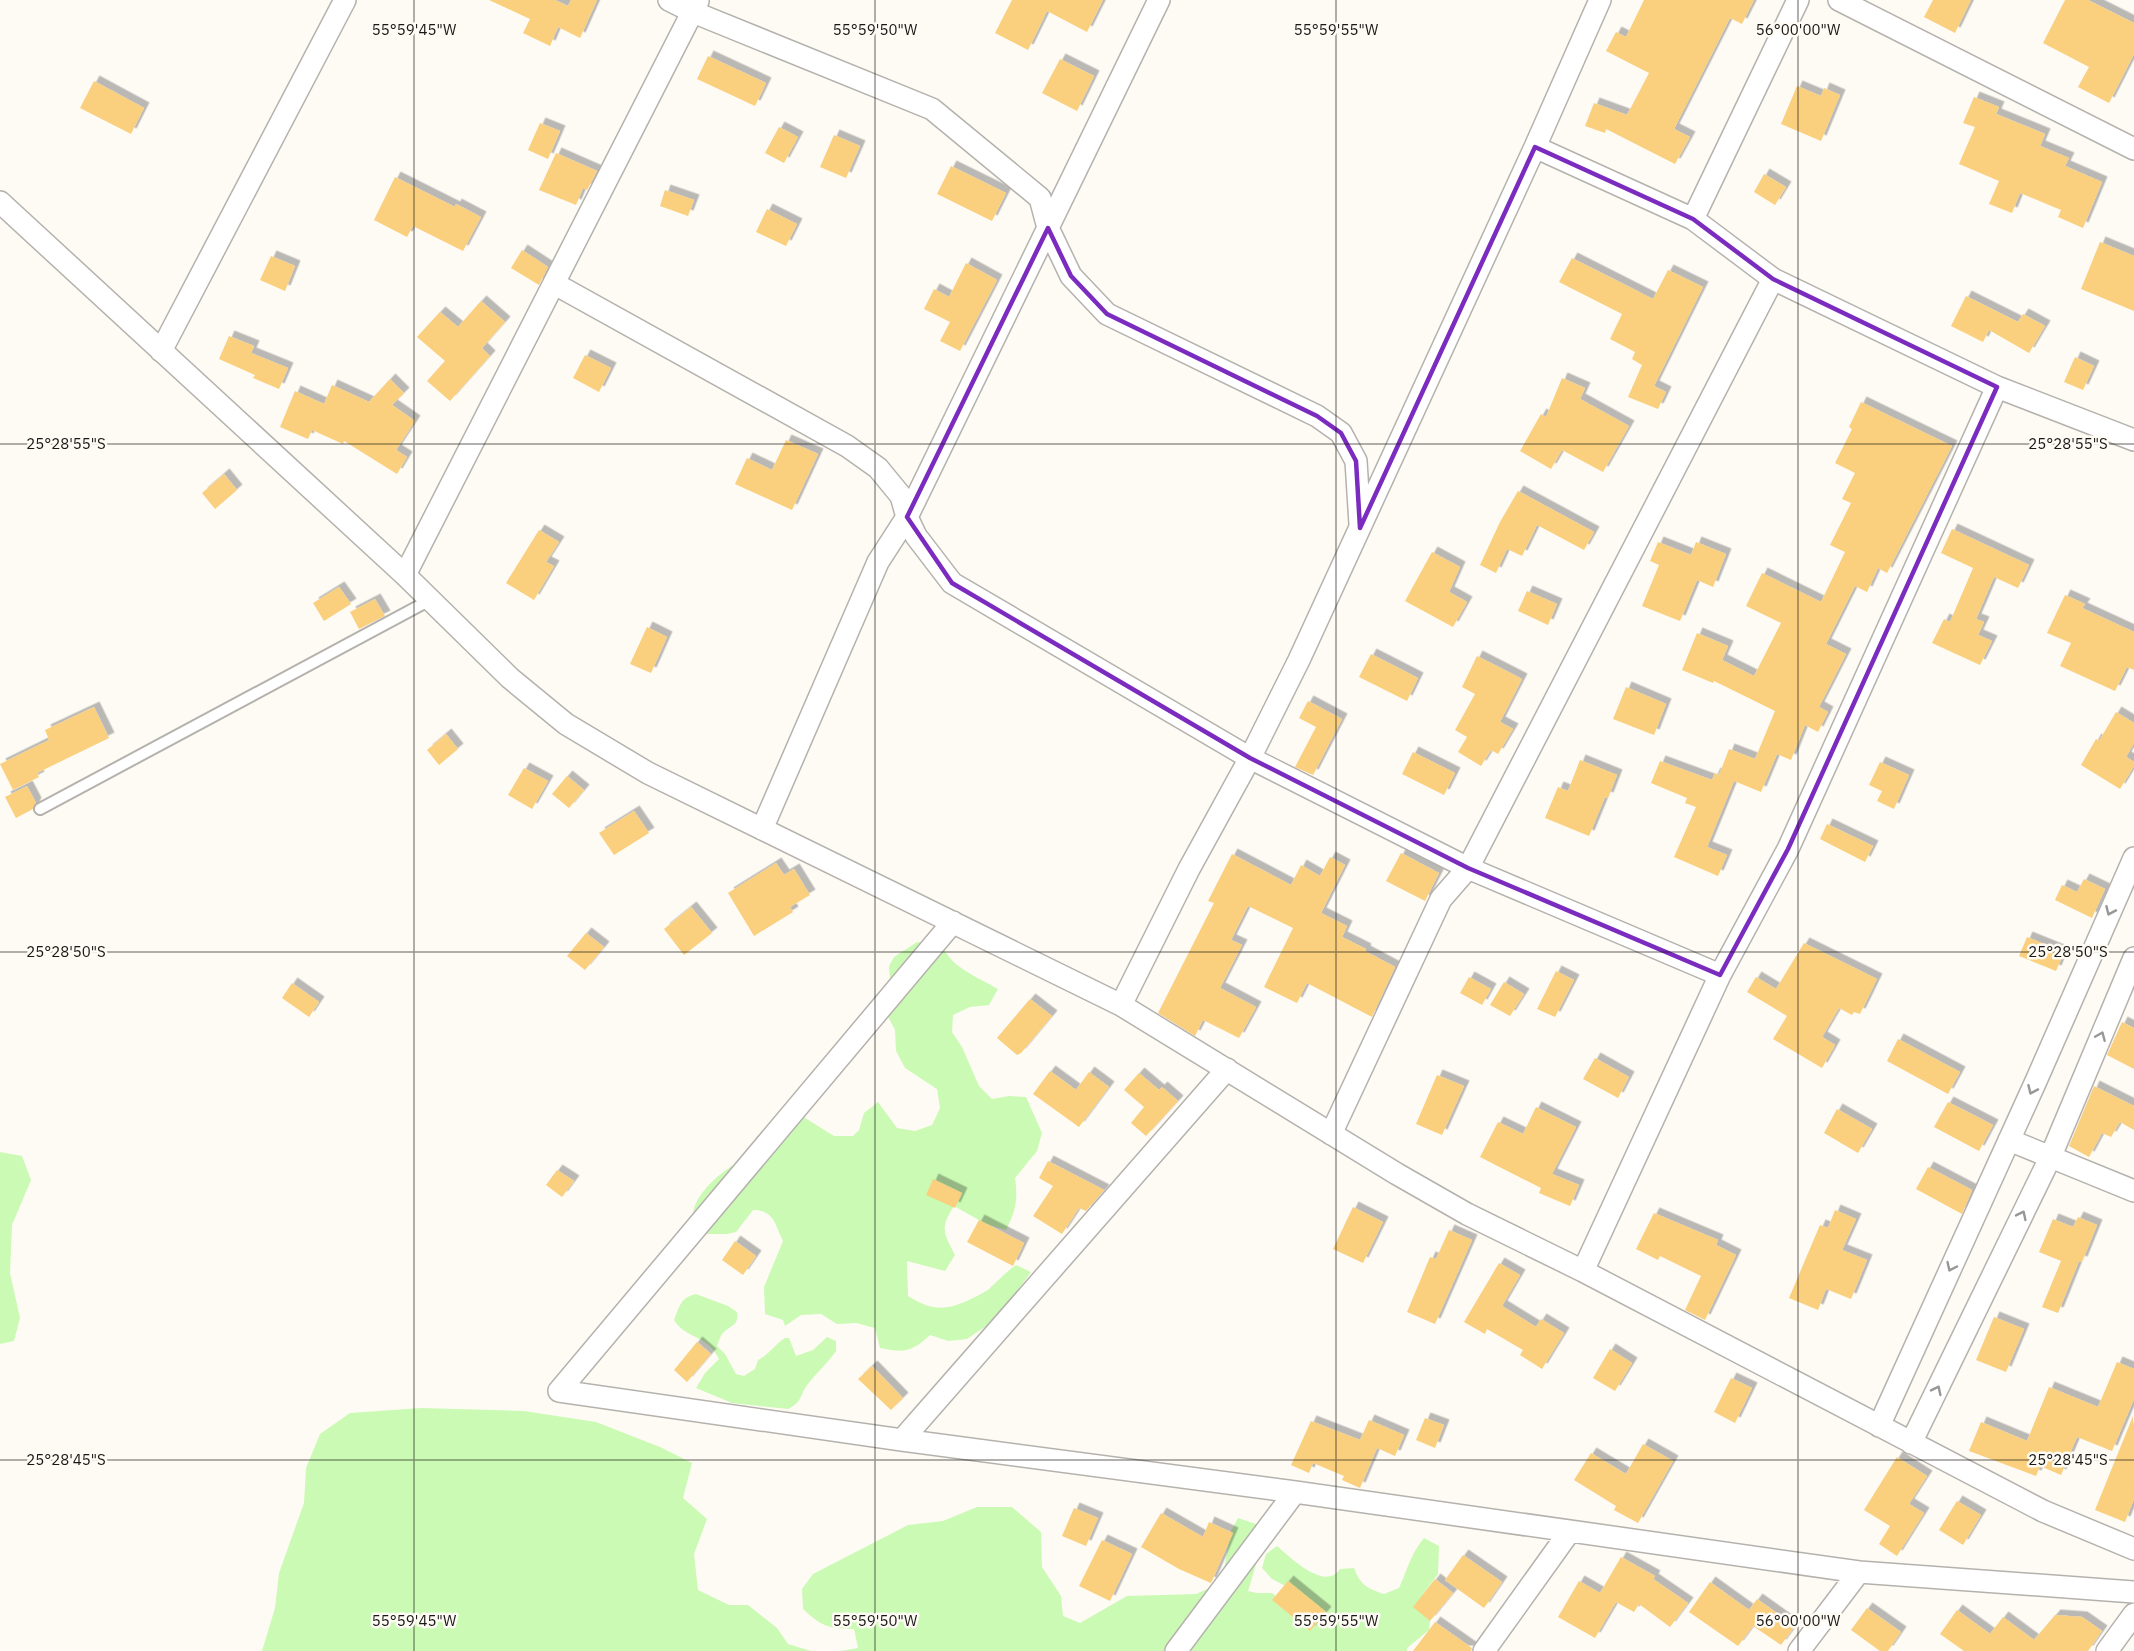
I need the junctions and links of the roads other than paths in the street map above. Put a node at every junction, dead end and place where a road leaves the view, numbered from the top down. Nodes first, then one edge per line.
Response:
1 (345, 0) edge
2 (669, 0) edge
3 (1159, 0) edge
4 (1600, 0) edge
5 (1798, 0) edge
6 (1839, 0) edge
7 (696, 6) edge
8 (1535, 147) junction
9 (2134, 149) edge
10 (0, 202) edge
11 (1693, 219) junction
12 (1048, 228) junction
13 (1773, 279) junction
14 (555, 284) junction
15 (161, 351) junction
16 (1997, 387) junction
17 (2134, 441) edge
18 (907, 517) junction
19 (1360, 528) junction
20 (405, 575) junction
21 (430, 600) junction
22 (1250, 758) junction
23 (40, 809) dead end
24 (762, 829) junction
25 (2132, 866) edge
26 (1468, 868) junction
27 (953, 922) junction
28 (2134, 958) edge
29 (1720, 975) junction
30 (1121, 1005) junction
31 (1227, 1070) junction
32 (1331, 1134) junction
33 (2009, 1140) junction
34 (2050, 1158) junction
35 (2134, 1191) edge
36 (1583, 1271) junction
37 (1879, 1426) junction
38 (902, 1440) junction
39 (1911, 1443) junction
40 (1295, 1492) junction
41 (1570, 1531) junction
42 (2134, 1549) edge
43 (1859, 1572) junction
44 (2134, 1592) edge
45 (2134, 1614) edge
46 (1176, 1651) edge
47 (1484, 1651) edge
48 (1799, 1651) edge
49 (2108, 1651) edge

1 - 15 street
2 - 7 street
3 - 12 street
4 - 8 street
5 - 11 street
6 - 9 street
7 - 12 street
7 - 14 street
8 - 11 street
8 - 19 street
10 - 15 street
11 - 13 street
12 - 18 street
12 - 19 street
13 - 16 street
13 - 26 street
14 - 18 street
14 - 20 street
15 - 20 street
16 - 17 street
16 - 29 street
18 - 22 street
18 - 24 street
19 - 22 street
20 - 21 street
21 - 23 lane
21 - 24 street
22 - 26 street
22 - 30 street
24 - 27 street
25 -> 33 street
26 - 29 street
26 - 32 street
27 - 30 street
27 - 38 street
34 -> 28 street
29 - 36 street
30 - 31 street
31 - 32 street
31 - 38 street
32 - 36 street
33 - 34 street
33 -> 37 street
34 - 35 street
39 -> 34 street
36 - 37 street
37 - 39 street
38 - 40 street
39 - 42 street
40 - 41 street
40 - 46 street
41 - 43 street
41 - 47 street
43 - 44 street
43 - 48 street
45 - 49 street

